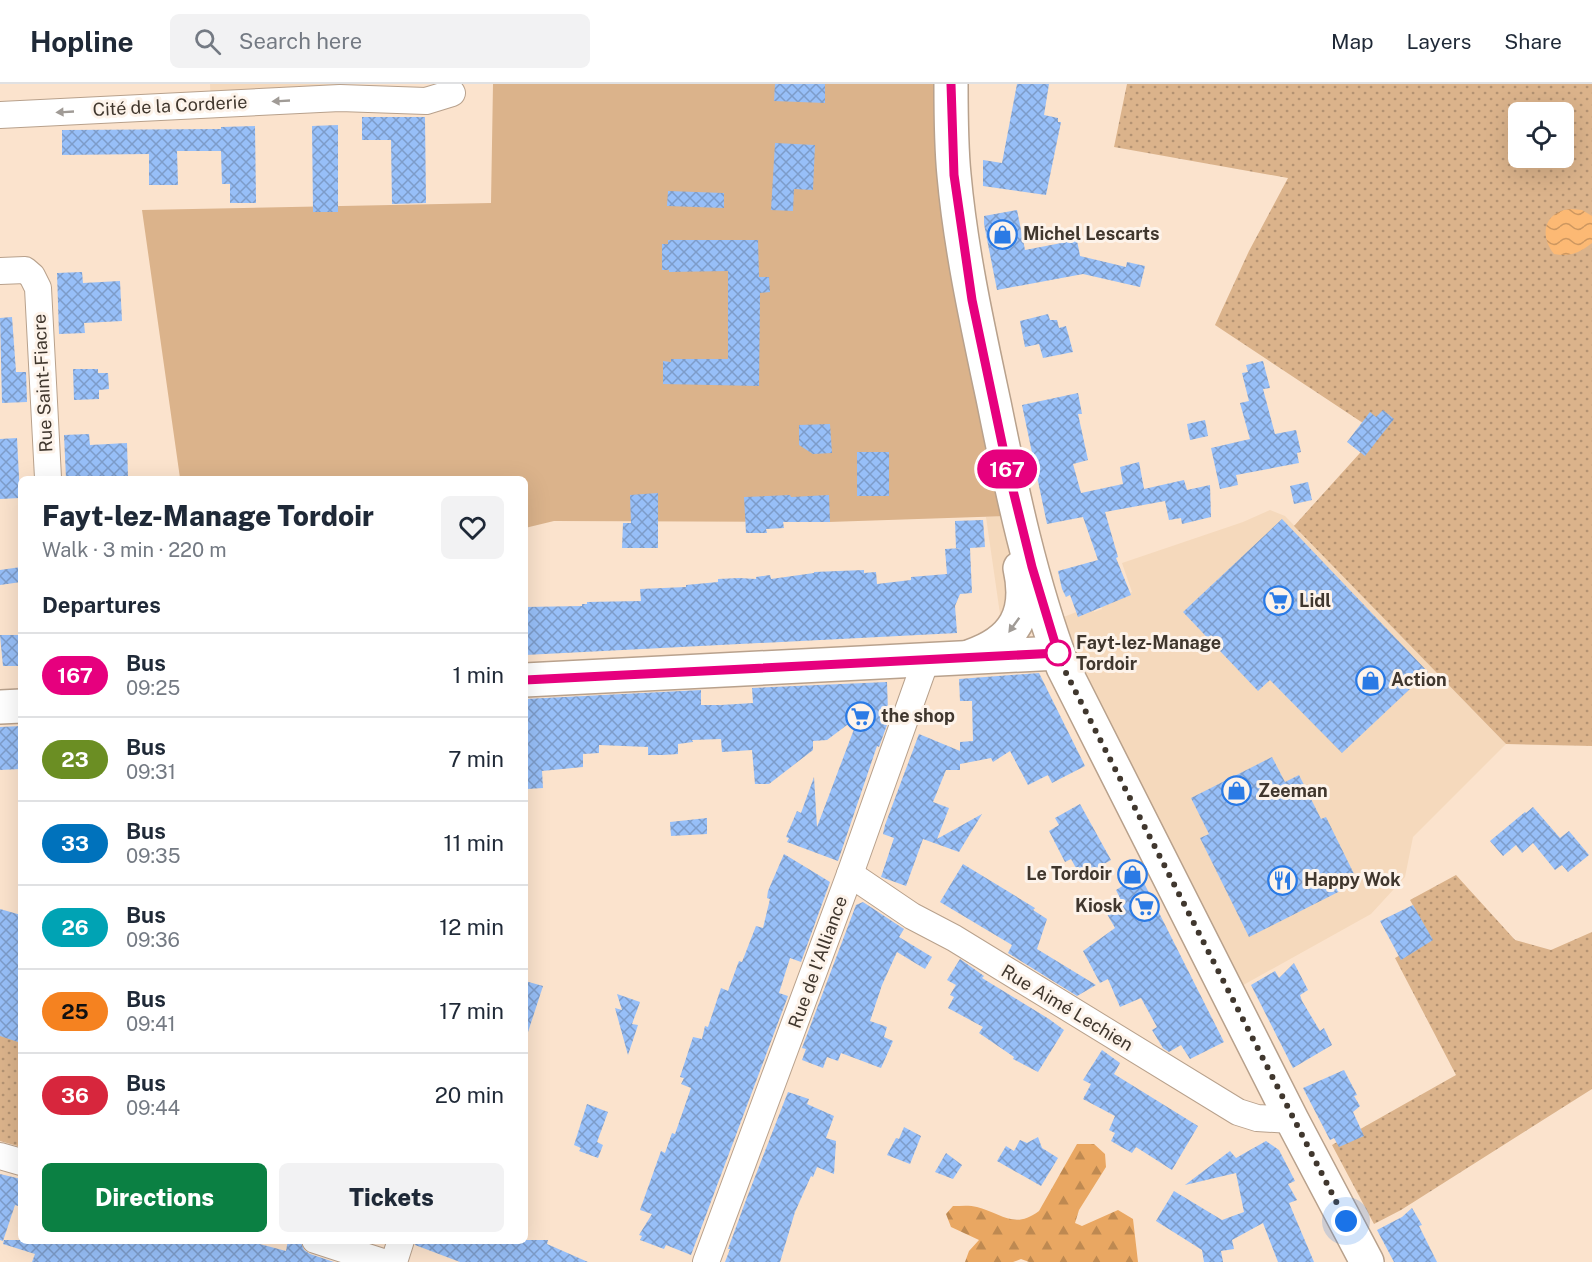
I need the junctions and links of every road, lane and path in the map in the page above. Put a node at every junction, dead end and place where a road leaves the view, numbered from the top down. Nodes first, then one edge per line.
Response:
1 (951, 84) edge
2 (339, 91) edge
3 (452, 93) dead end
4 (0, 115) edge
5 (0, 271) edge
6 (0, 282) edge
7 (38, 288) junction
8 (989, 384) junction
9 (48, 476) edge
10 (1058, 653) junction
11 (964, 658) junction
12 (926, 660) junction
13 (528, 680) edge
14 (18, 706) edge
15 (0, 707) edge
16 (850, 874) junction
17 (1292, 1120) junction
18 (0, 1156) edge
19 (18, 1161) edge
20 (327, 1244) edge
21 (400, 1244) edge
22 (383, 1262) edge
23 (394, 1262) edge
24 (706, 1262) edge
25 (1367, 1262) edge

1 - 8 main road
2 - 3 street, Cité de la Corderie
2 -> 4 street, Cité de la Corderie
5 - 7 street, Rue Saint-Fiacre
6 - 7 street, Rue Saint-Fiacre
7 - 9 street, Rue Saint-Fiacre
8 - 10 main road
8 -> 11 main road
10 - 11 main road
10 - 17 main road
11 - 12 main road
12 - 13 main road
12 - 16 street, Rue de l'Alliance
14 - 15 main road
16 - 17 street, Rue Aimé Lechien
16 - 24 street, Rue de l'Alliance
17 - 25 main road
18 - 19 street
20 - 22 street
21 - 23 street

